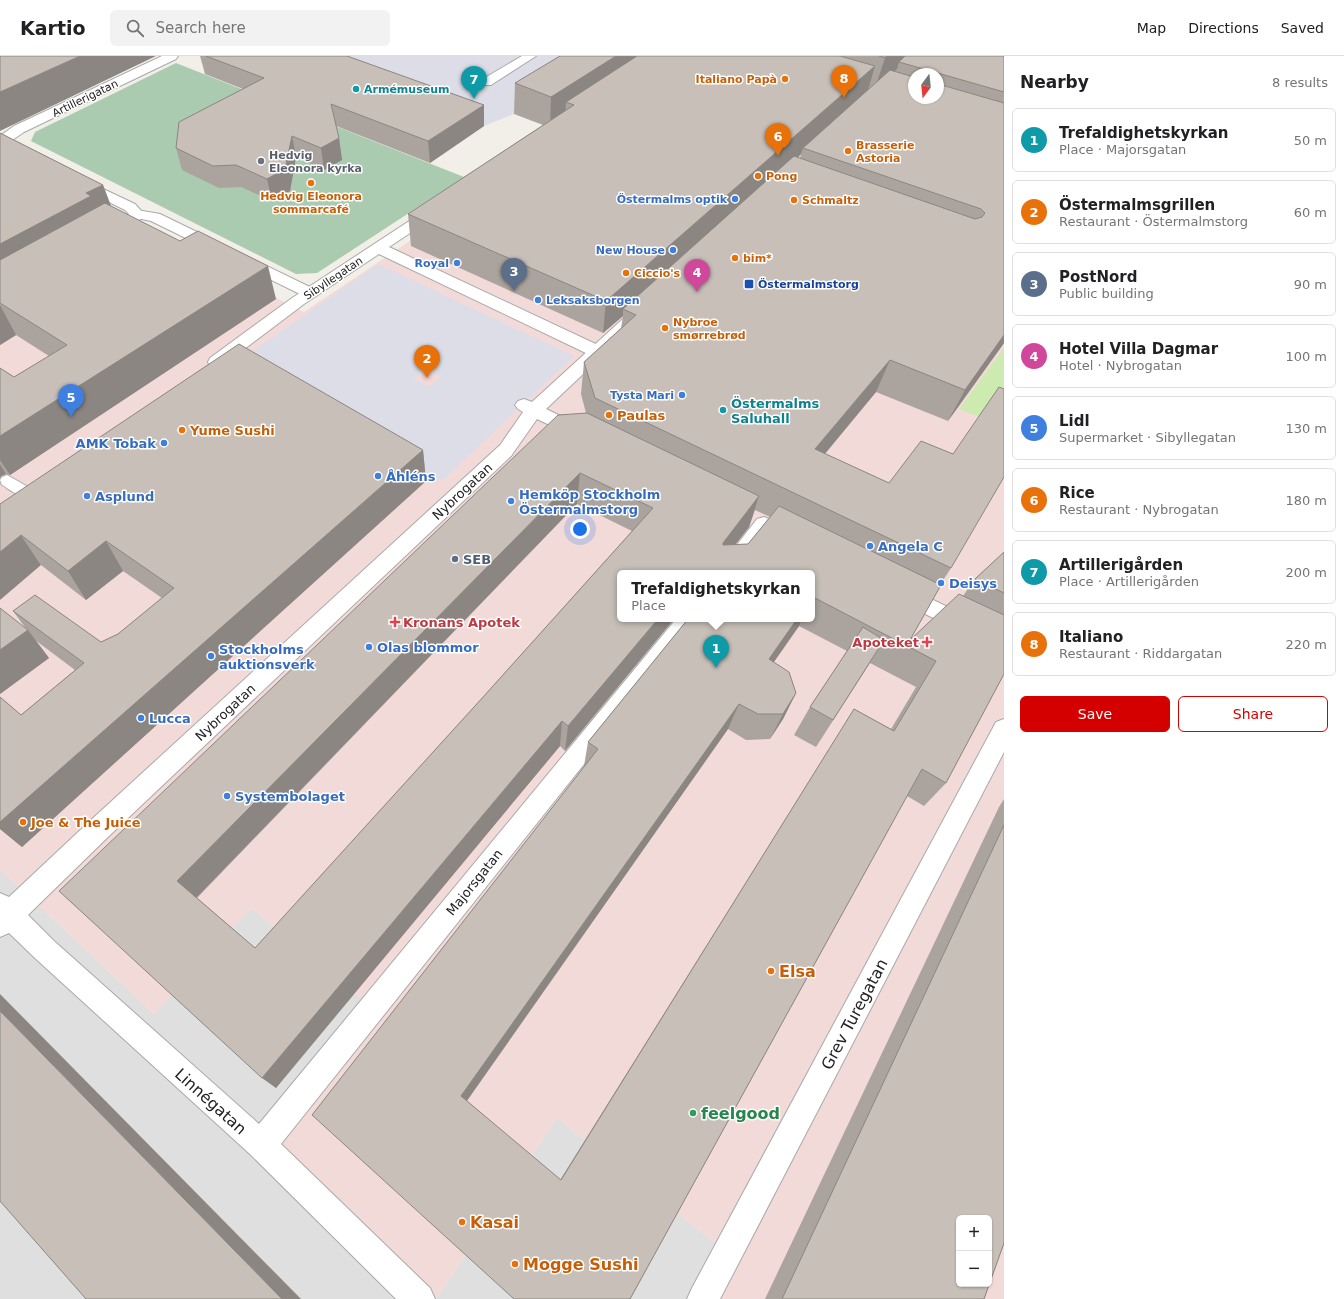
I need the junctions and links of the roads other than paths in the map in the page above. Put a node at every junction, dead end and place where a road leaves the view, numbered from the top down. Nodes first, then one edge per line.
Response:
1 (172, 56) edge
2 (530, 56) edge
3 (487, 82) dead end
4 (4, 144) edge
5 (68, 176) edge
6 (443, 205) edge
7 (137, 214) junction
8 (95, 241) edge
9 (378, 248) junction
10 (310, 293) junction
11 (654, 299) edge
12 (596, 351) junction
13 (206, 368) edge
14 (529, 408) junction
15 (597, 441) edge
16 (8, 481) dead end
17 (32, 487) joint
18 (10, 503) edge
19 (794, 539) edge
20 (727, 570) edge
21 (883, 584) edge
22 (686, 622) edge
23 (1004, 644) edge
24 (1004, 729) edge
25 (3, 915) edge
26 (261, 1145) junction
27 (419, 1299) edge
28 (703, 1299) edge

1 - 4 street, Artillerigatan
2 - 3 street
5 - 7 street
6 - 9 street, Sibyllegatan
7 - 8 street
7 - 10 street
9 - 10 street, Sibyllegatan
9 - 12 street
10 - 13 street, Sibyllegatan
11 - 12 street, Nybrogatan
12 - 14 street, Nybrogatan
14 - 15 street
14 - 25 street, Nybrogatan
16 - 17 lane
17 - 18 street
19 - 20 street
21 - 23 street
22 - 26 street, Majorsgatan
24 - 28 street, Grev Turegatan
25 - 26 street, Linnégatan
26 - 27 street, Linnégatan

